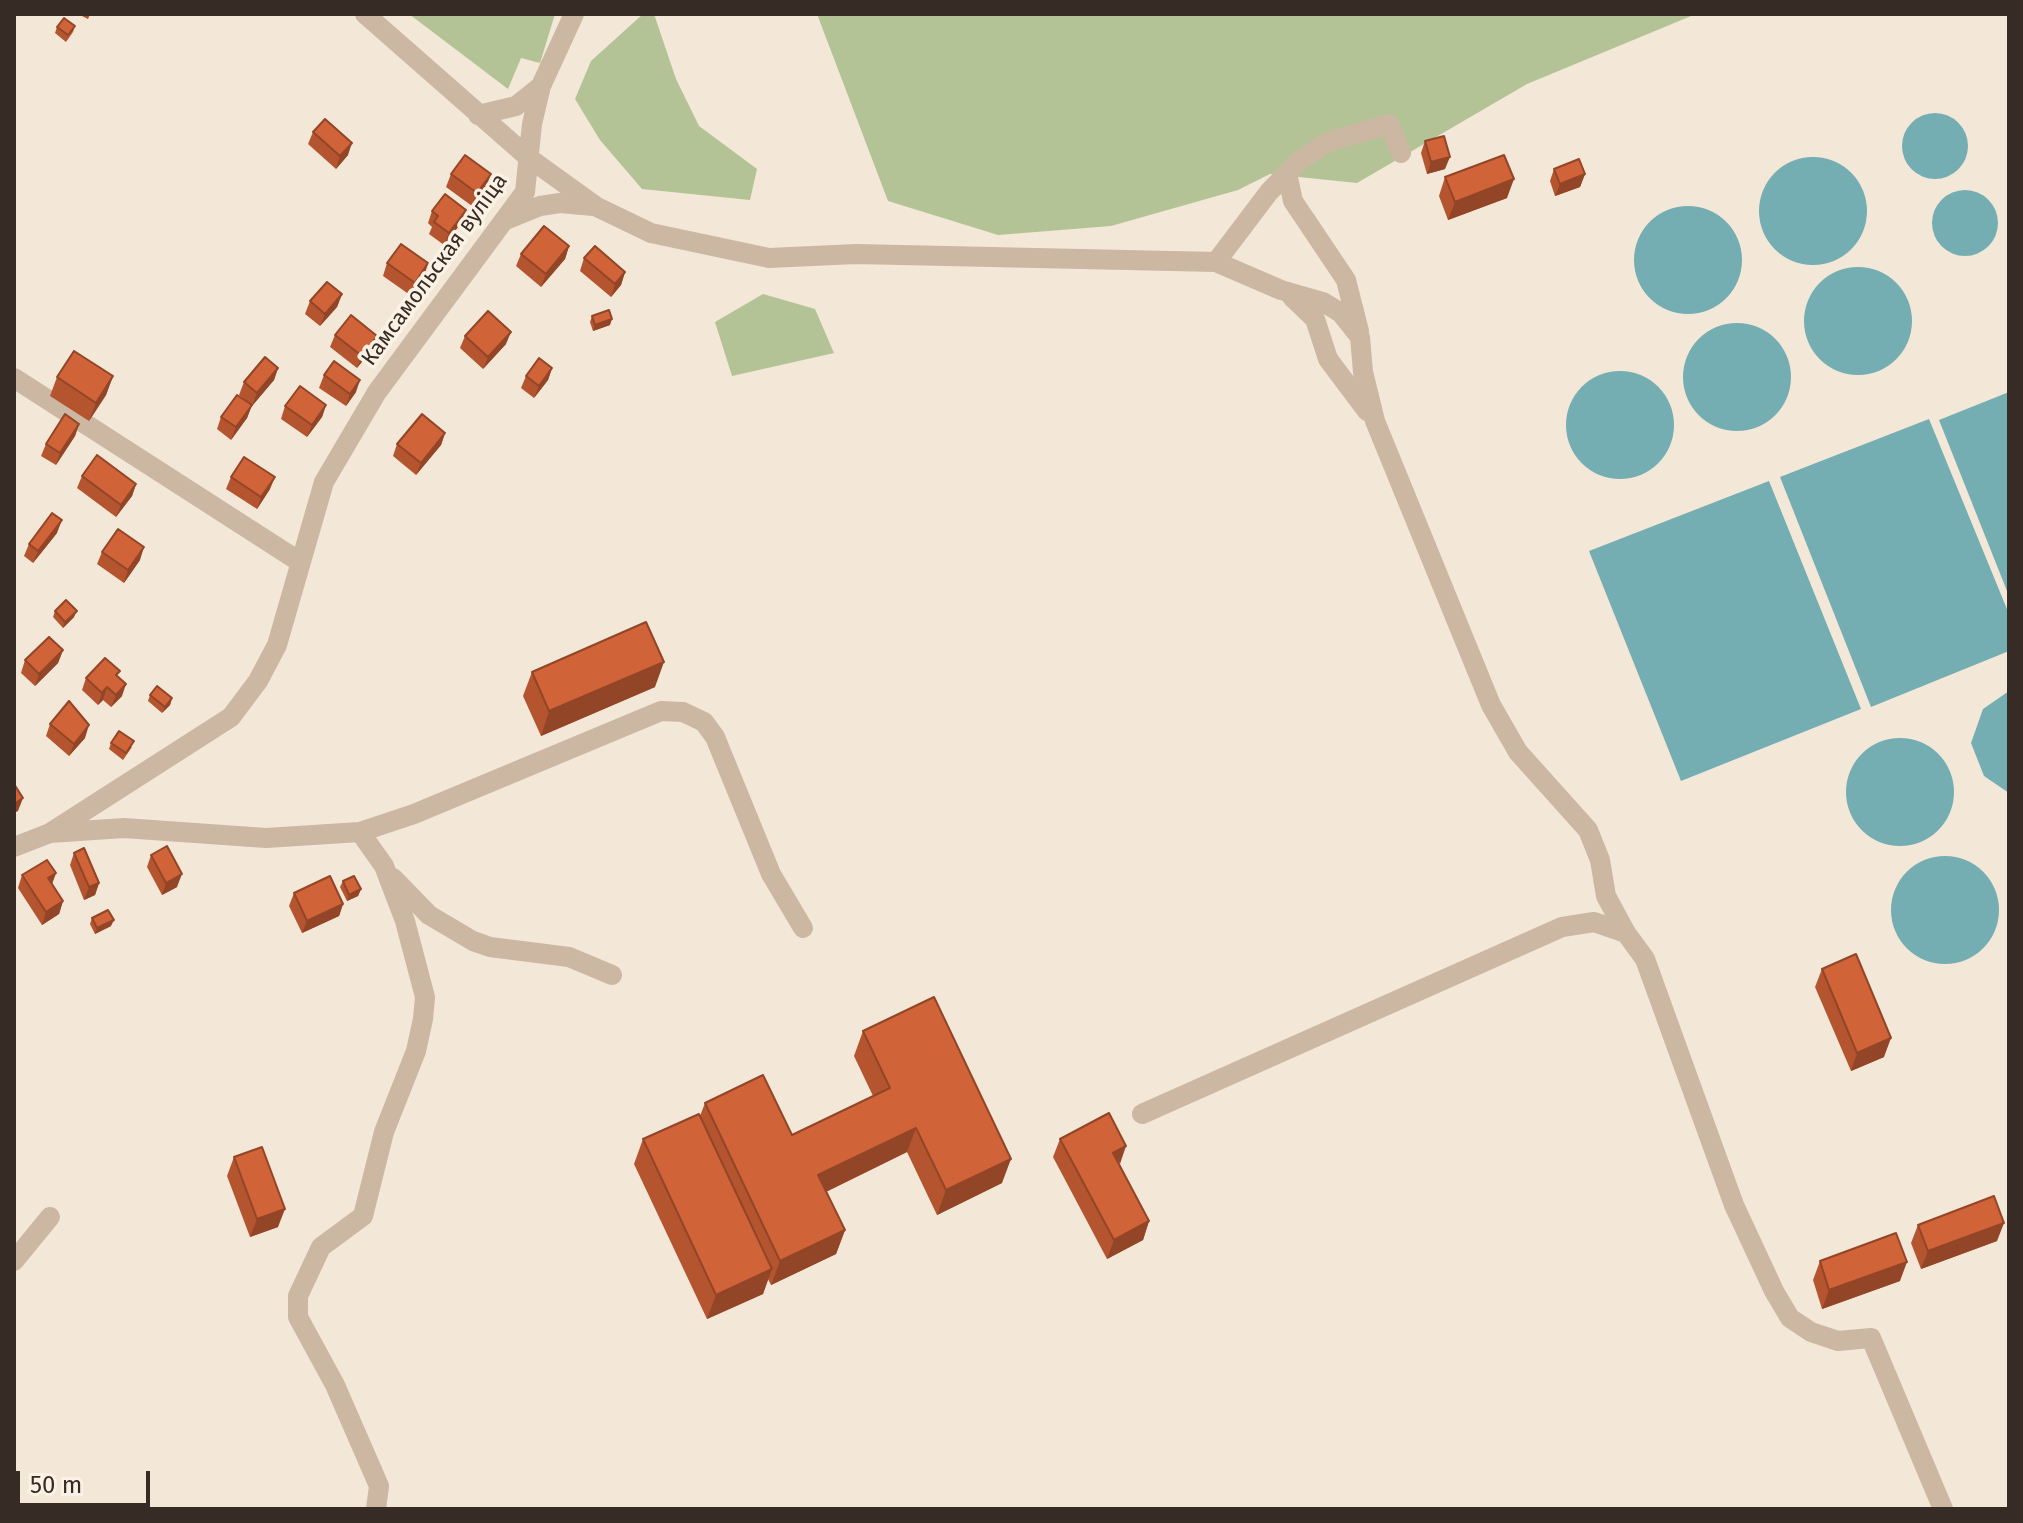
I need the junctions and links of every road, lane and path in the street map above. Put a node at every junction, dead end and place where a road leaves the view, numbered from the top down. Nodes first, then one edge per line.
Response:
1 (365, 14) edge
2 (574, 14) edge
3 (541, 86) junction
4 (478, 115) junction
5 (1401, 153) dead end
6 (529, 158) junction
7 (1287, 173) junction
8 (597, 207) junction
9 (504, 222) junction
10 (1216, 262) junction
11 (1281, 290) junction
12 (1360, 337) junction
13 (14, 378) edge
14 (1375, 421) junction
15 (300, 562) junction
16 (360, 832) junction
17 (50, 833) junction
18 (14, 847) edge
19 (384, 866) junction
20 (803, 928) dead end
21 (1626, 933) junction
22 (612, 975) dead end
23 (1142, 1114) dead end
24 (50, 1217) dead end
25 (14, 1261) edge
26 (376, 1509) edge
27 (1943, 1509) edge

1 - 4 street, Камсамольская вуліца
2 - 3 street
3 - 4 street
3 - 6 street
4 - 6 street, Камсамольская вуліца
5 - 7 street
6 - 8 street
6 - 9 street, Камсамольская вуліца
7 - 10 street
7 - 12 street
8 - 9 street
8 - 10 street
9 - 15 street, Камсамольская вуліца
10 - 11 street
11 - 12 street
11 - 14 street
12 - 14 street
13 - 15 street
14 - 21 street
15 - 17 street, Камсамольская вуліца
16 - 17 street, Камсамольская вуліца
16 - 19 street
16 - 20 street, Камсамольская вуліца
17 - 18 street, Камсамольская вуліца
19 - 22 street
19 - 26 street
21 - 23 street
21 - 27 street
24 - 25 street

